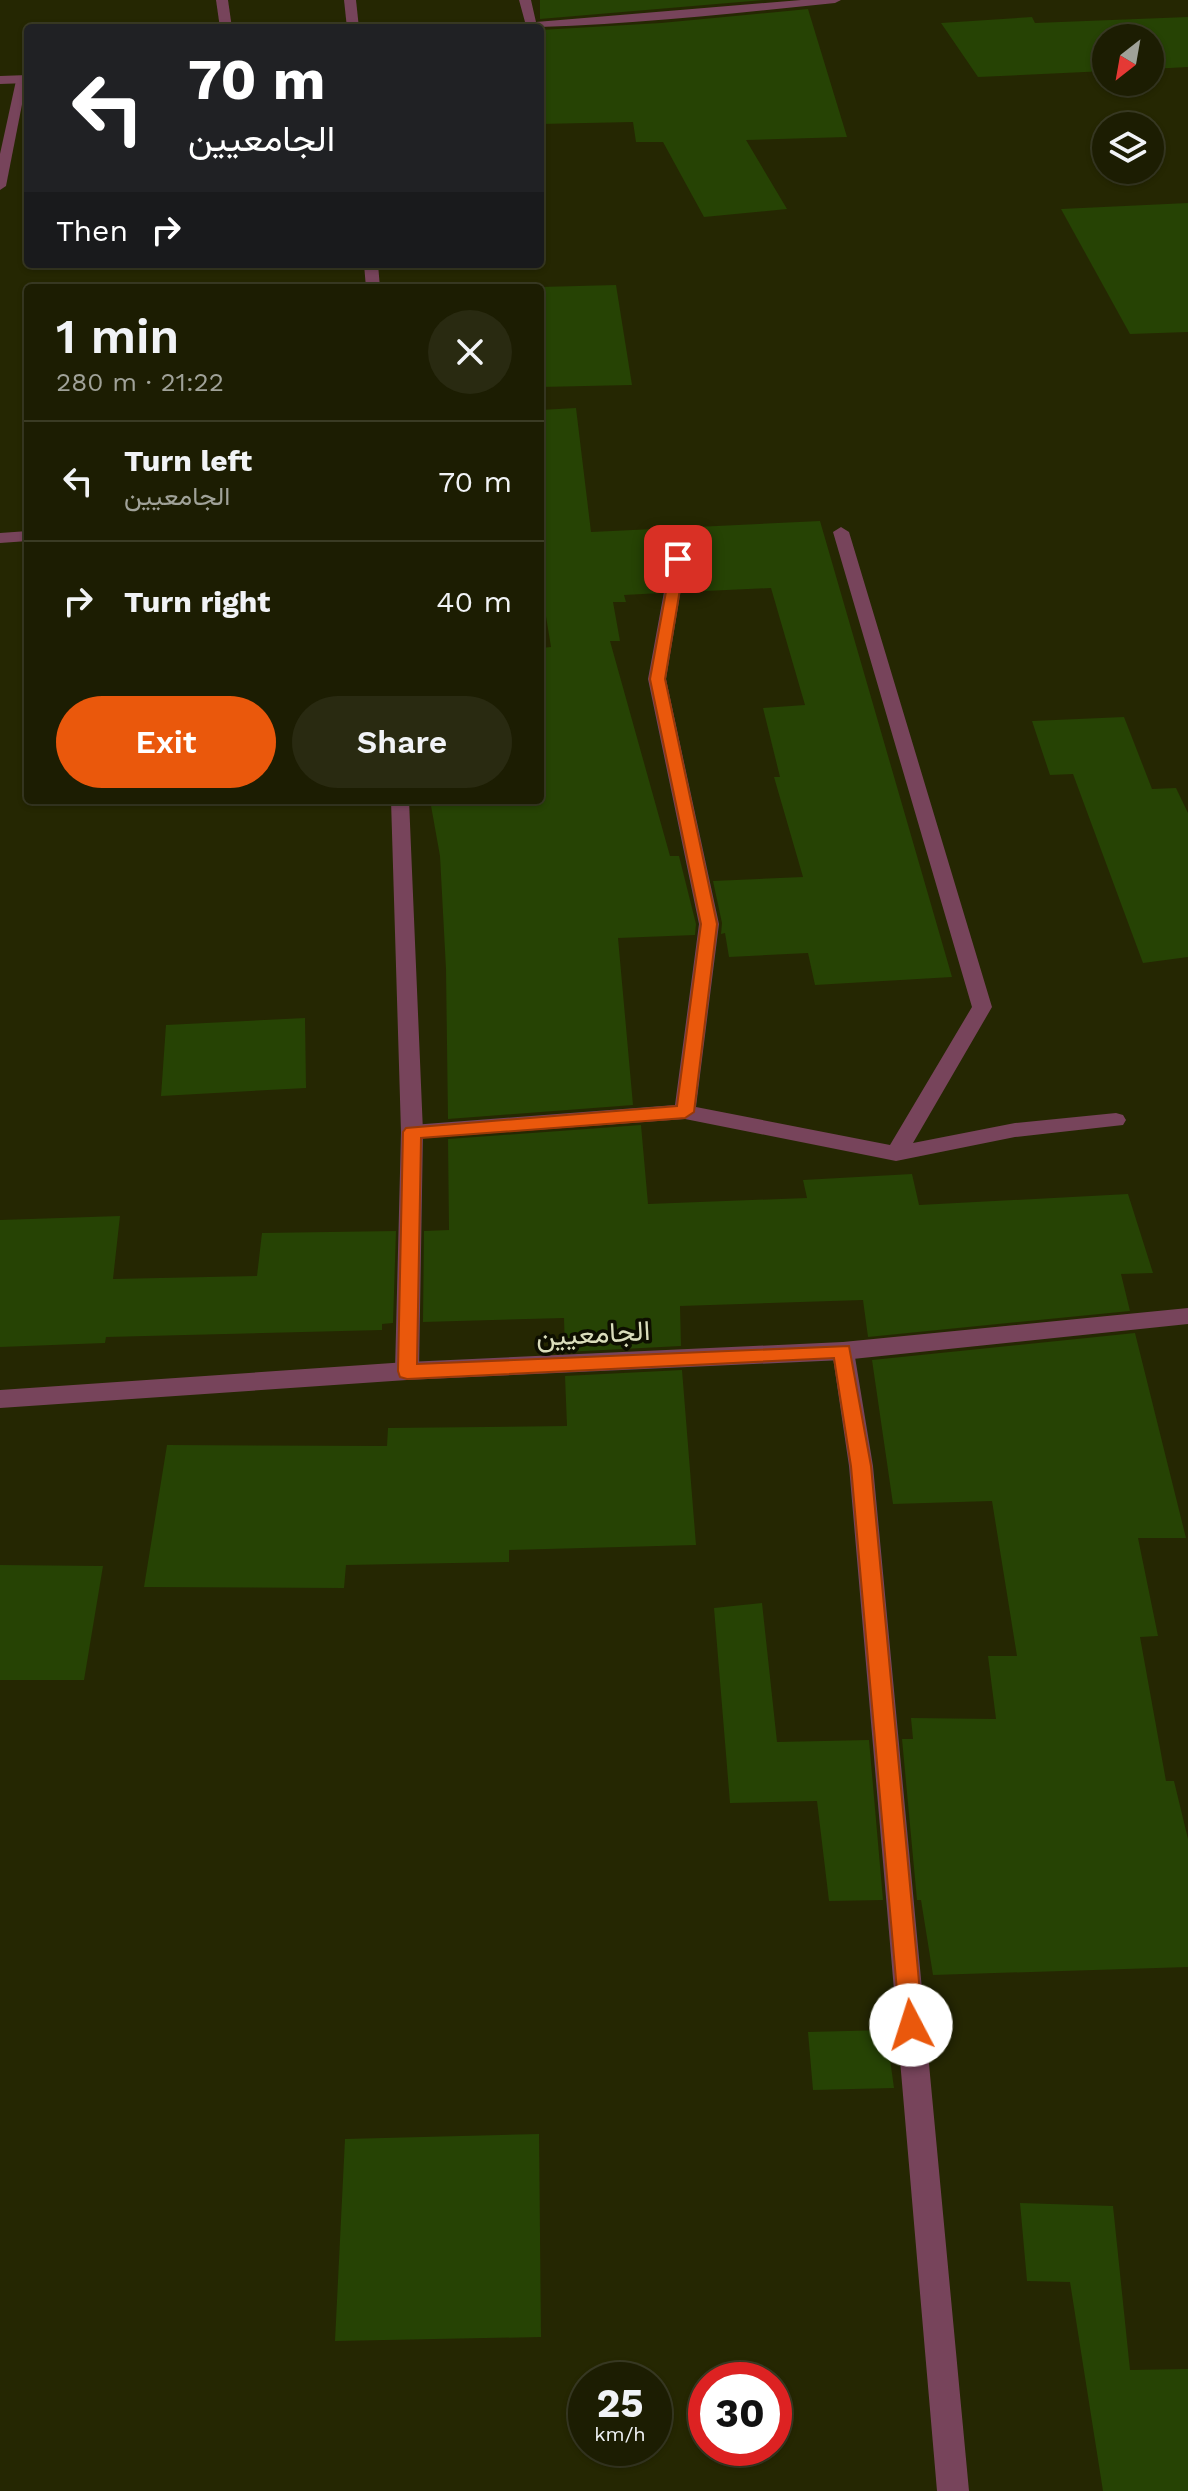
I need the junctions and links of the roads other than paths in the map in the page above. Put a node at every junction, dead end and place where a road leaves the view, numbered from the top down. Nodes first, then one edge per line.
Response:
1 (222, 0) edge
2 (350, 0) edge
3 (525, 0) edge
4 (684, 0) edge
5 (835, 0) edge
6 (688, 15) junction
7 (225, 24) edge
8 (353, 24) edge
9 (531, 24) joint
10 (24, 79) edge
11 (0, 80) edge
12 (0, 186) edge
13 (841, 532) dead end
14 (24, 536) edge
15 (0, 538) edge
16 (678, 559) dead end
17 (400, 804) edge
18 (685, 1112) junction
19 (1116, 1120) dead end
20 (412, 1132) junction
21 (896, 1154) junction
22 (1188, 1316) edge
23 (843, 1351) junction
24 (407, 1371) junction
25 (0, 1399) edge
26 (953, 2491) edge

1 - 7 street
2 - 8 street
3 - 9 street
4 - 6 street
5 - 6 street
6 - 9 street
10 - 11 street
10 - 12 street
13 - 21 street
14 - 15 street
16 - 18 street
17 - 20 street
18 - 20 street
18 - 21 street
19 - 21 street
20 - 24 street
22 - 23 street, الجامعيين
23 - 24 street, الجامعيين
23 - 26 street
24 - 25 street, الجامعيين

